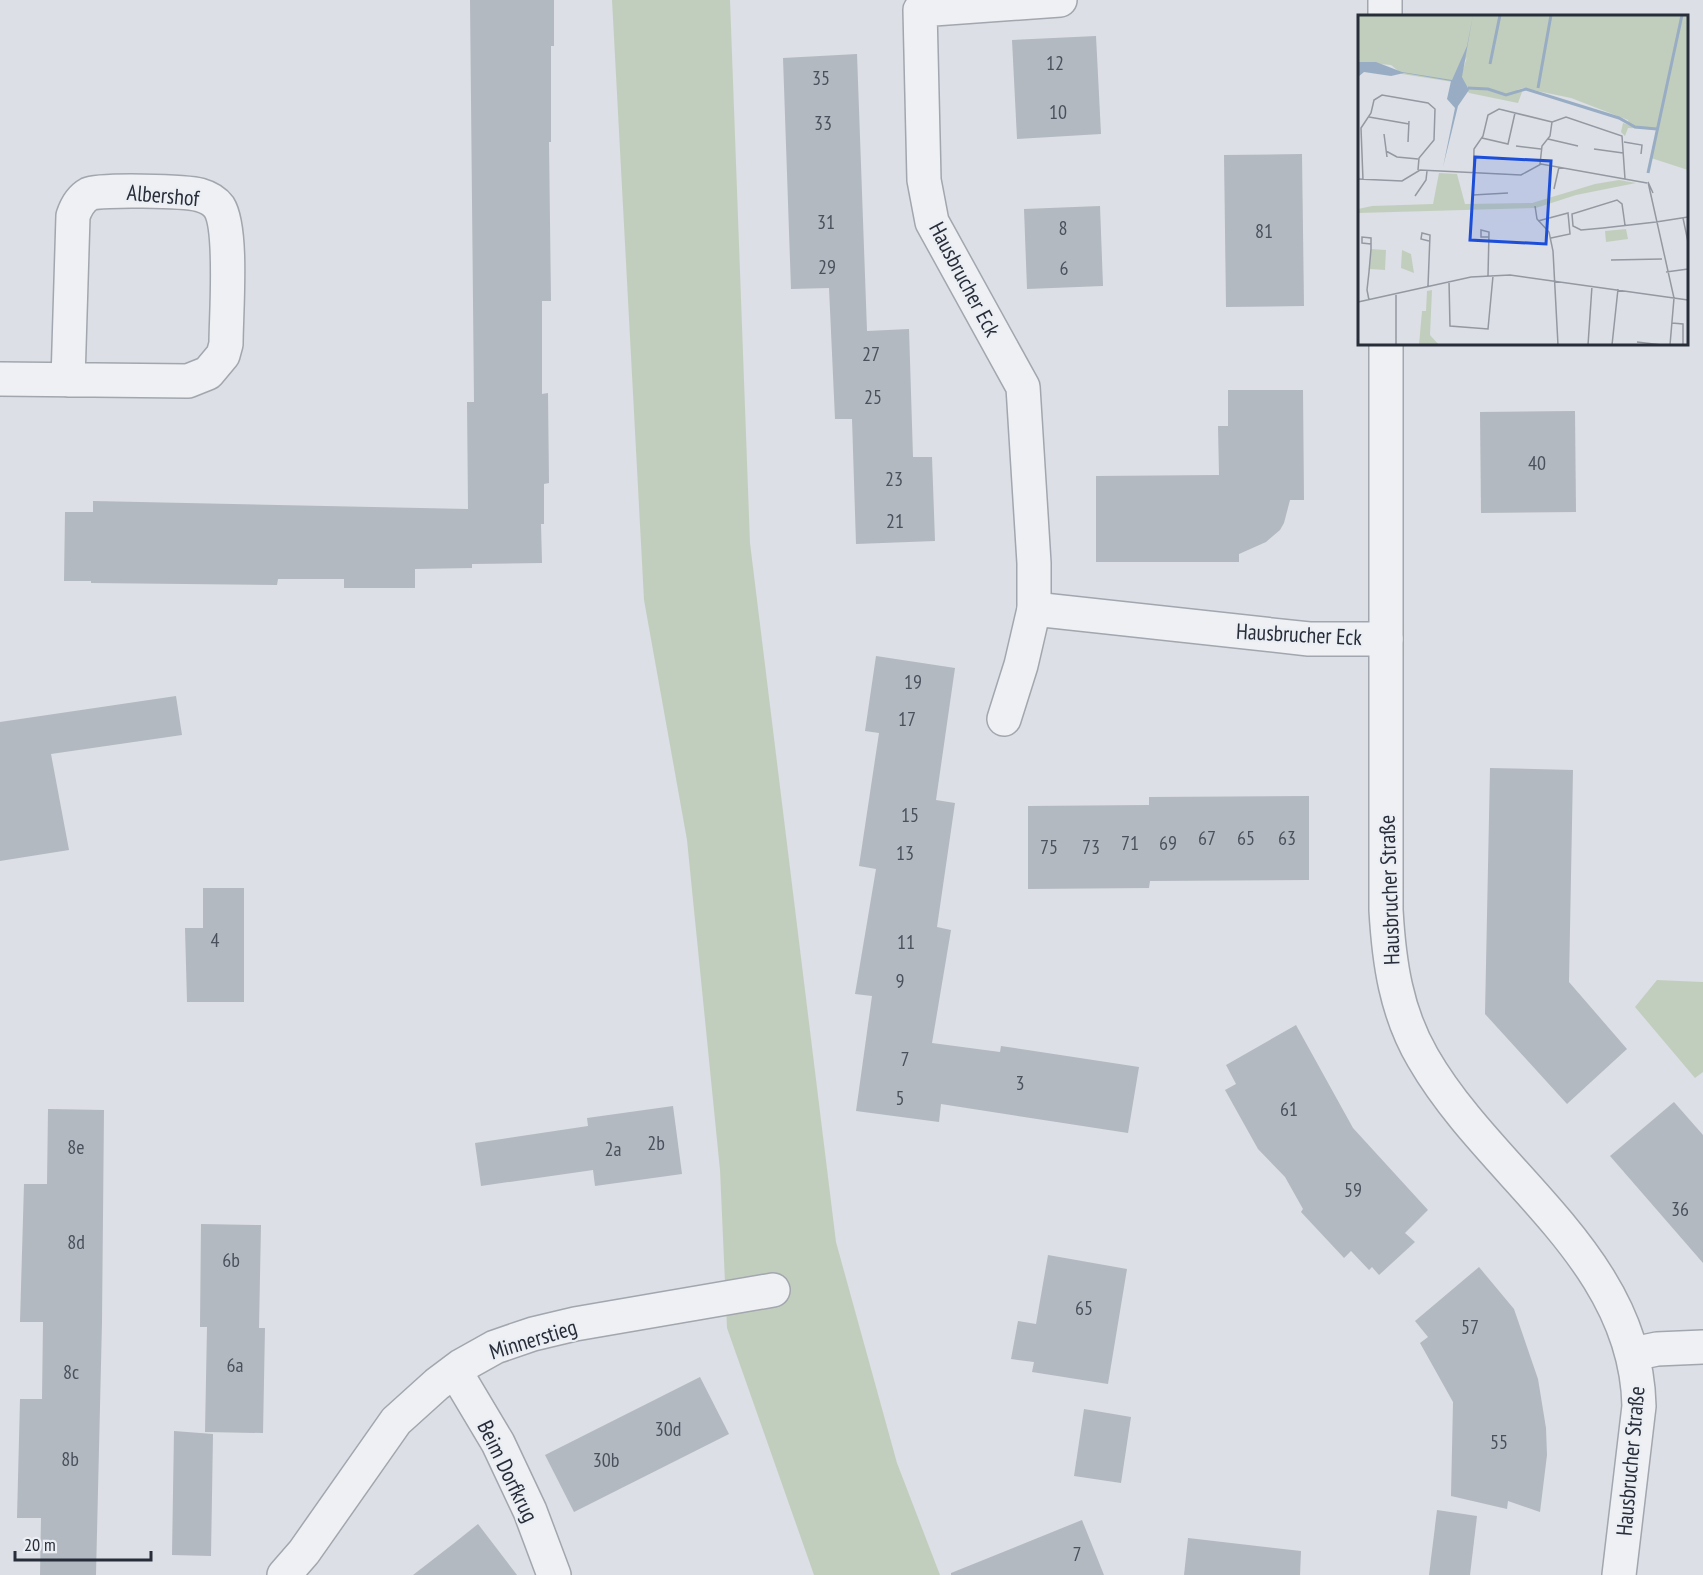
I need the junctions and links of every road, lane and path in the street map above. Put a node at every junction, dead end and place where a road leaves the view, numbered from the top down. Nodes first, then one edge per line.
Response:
1 (1060, 0) edge
2 (1386, 345) edge
3 (0, 379) edge
4 (68, 380) junction
5 (1034, 609) junction
6 (1386, 639) junction
7 (1004, 718) dead end
8 (773, 1290) dead end
9 (1703, 1347) edge
10 (1633, 1354) junction
11 (455, 1371) junction
12 (284, 1575) edge
13 (554, 1575) edge
14 (1619, 1575) edge

1 - 5 street, Hausbrucher Eck
2 - 6 street, Hausbrucher Straße
3 - 4 street, Albershof
4 - 4 street, Albershof
5 - 6 street, Hausbrucher Eck
5 - 7 street, Hausbrucher Eck
6 - 10 street, Hausbrucher Straße
8 - 11 street, Minnerstieg
9 - 10 street
10 - 14 street, Hausbrucher Straße
11 - 12 street, Minnerstieg
11 - 13 street, Beim Dorfkrug

